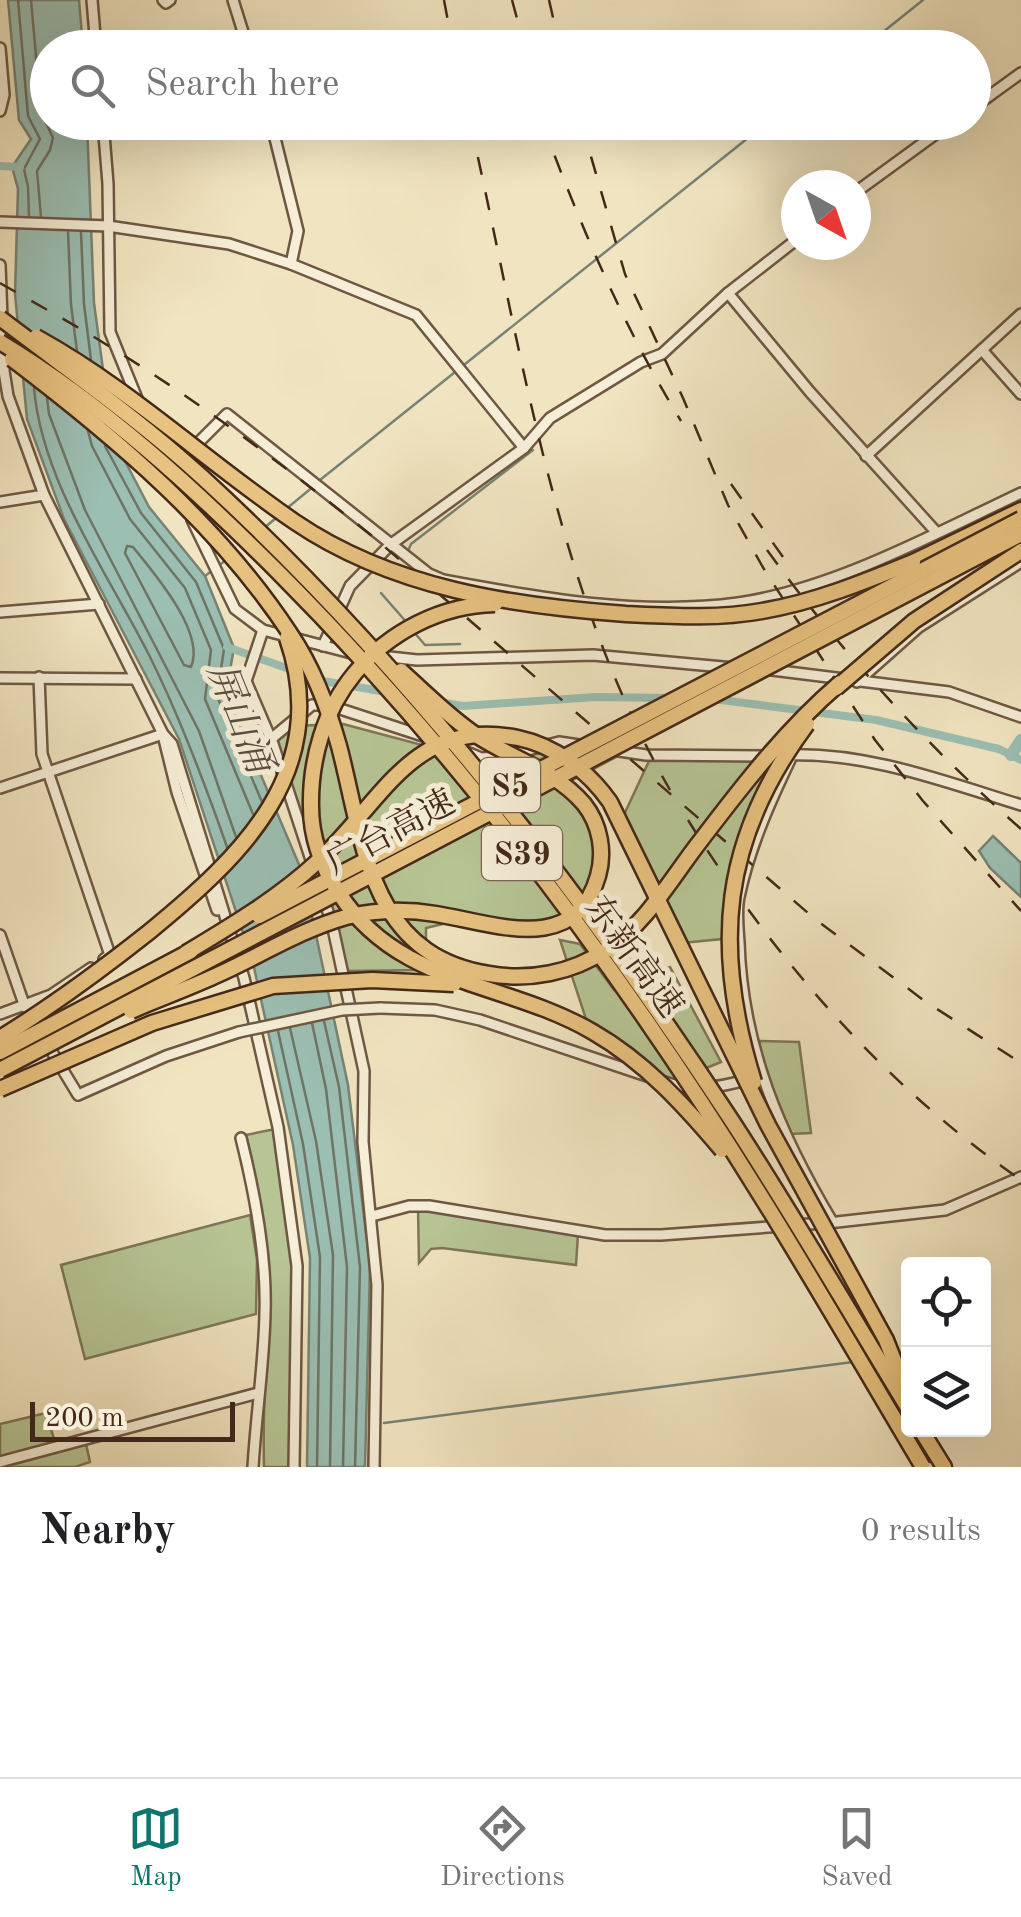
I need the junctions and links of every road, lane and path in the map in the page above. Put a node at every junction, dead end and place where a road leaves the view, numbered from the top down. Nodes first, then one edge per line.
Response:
1 (92, 0) edge
2 (233, 0) edge
3 (94, 30) edge
4 (242, 30) edge
5 (0, 48) edge
6 (1021, 73) edge
7 (991, 95) edge
8 (0, 112) edge
9 (102, 140) edge
10 (275, 140) edge
11 (927, 140) edge
12 (871, 181) edge
13 (0, 222) edge
14 (102, 226) junction
15 (781, 252) edge
16 (291, 264) junction
17 (0, 266) edge
18 (728, 293) junction
19 (1021, 314) edge
20 (0, 318) edge
21 (0, 345) edge
22 (982, 350) junction
23 (1021, 394) edge
24 (524, 448) junction
25 (866, 456) junction
26 (168, 472) junction
27 (1021, 493) edge
28 (44, 494) junction
29 (0, 502) edge
30 (1021, 510) edge
31 (1021, 519) edge
32 (937, 532) junction
33 (1021, 534) edge
34 (390, 545) junction
35 (1021, 551) edge
36 (1018, 568) edge
37 (98, 604) junction
38 (535, 604) junction
39 (0, 612) edge
40 (276, 614) junction
41 (263, 630) junction
42 (356, 631) junction
43 (323, 646) junction
44 (38, 677) junction
45 (0, 678) edge
46 (136, 679) junction
47 (858, 682) junction
48 (840, 684) junction
49 (1021, 717) edge
50 (163, 734) junction
51 (271, 739) junction
52 (792, 755) junction
53 (49, 771) junction
54 (0, 788) edge
55 (1021, 805) edge
56 (0, 934) edge
57 (186, 953) junction
58 (482, 988) junction
59 (24, 1006) junction
60 (0, 1014) edge
61 (0, 1038) edge
62 (0, 1052) edge
63 (18, 1061) junction
64 (0, 1070) edge
65 (762, 1076) junction
66 (0, 1089) edge
67 (768, 1125) junction
68 (241, 1138) dead end
69 (1021, 1177) edge
70 (764, 1200) junction
71 (372, 1216) junction
72 (833, 1223) junction
73 (901, 1378) edge
74 (258, 1393) junction
75 (901, 1396) edge
76 (926, 1437) edge
77 (0, 1462) edge
78 (253, 1467) edge
79 (294, 1467) edge
80 (374, 1467) edge
81 (923, 1467) edge
82 (944, 1467) edge

1 - 3 street
2 - 4 street
5 - 8 street
6 - 7 street
9 - 14 street
10 - 16 street
11 - 12 street
13 - 14 street
14 - 16 street
14 - 26 street
15 - 18 street
16 - 24 street
17 - 28 street
18 - 24 street
18 - 25 street
19 - 22 street
20 - 38 highway, bridge
20 - 42 highway, 东新高速 / S39, bridge
21 - 40 highway, bridge
21 - 70 highway, 东新高速 / S39, bridge
22 - 23 street
22 - 25 street
24 - 34 street
25 - 32 street
26 - 34 street
26 - 41 street
27 - 32 street
28 - 29 street
28 - 37 street
30 - 38 highway, bridge
31 - 57 highway, 广台高速 / S5, bridge
32 - 34 street
33 - 63 highway, 广台高速 / S5, bridge
34 - 43 street
35 - 48 highway, bridge
36 - 47 street
37 - 39 street
37 - 46 street
38 - 58 highway, bridge
40 - 48 highway, bridge
40 - 61 highway, bridge
41 - 43 street
41 - 51 street
42 - 63 highway, bridge
42 - 75 highway, 东新高速 / S39, bridge
43 - 47 street
44 - 45 street
44 - 46 street
44 - 53 street
46 - 50 street
47 - 49 street
48 - 67 highway, bridge
50 - 53 street
50 - 79 street
51 - 52 street
51 - 71 street
52 - 55 street
52 - 65 street
53 - 54 street
53 - 59 street
56 - 59 street
57 - 62 highway, 广台高速 / S5, bridge
57 - 67 highway, bridge
58 - 66 highway, bridge
58 - 70 highway, bridge
59 - 60 street
59 - 65 street, bridge
63 - 64 highway, 广台高速 / S5, bridge
65 - 72 street
67 - 73 highway, bridge
68 - 74 street
69 - 72 street
70 - 81 highway, 东新高速 / S39, bridge
71 - 72 street
71 - 80 street
74 - 77 street
74 - 78 street
76 - 82 highway

